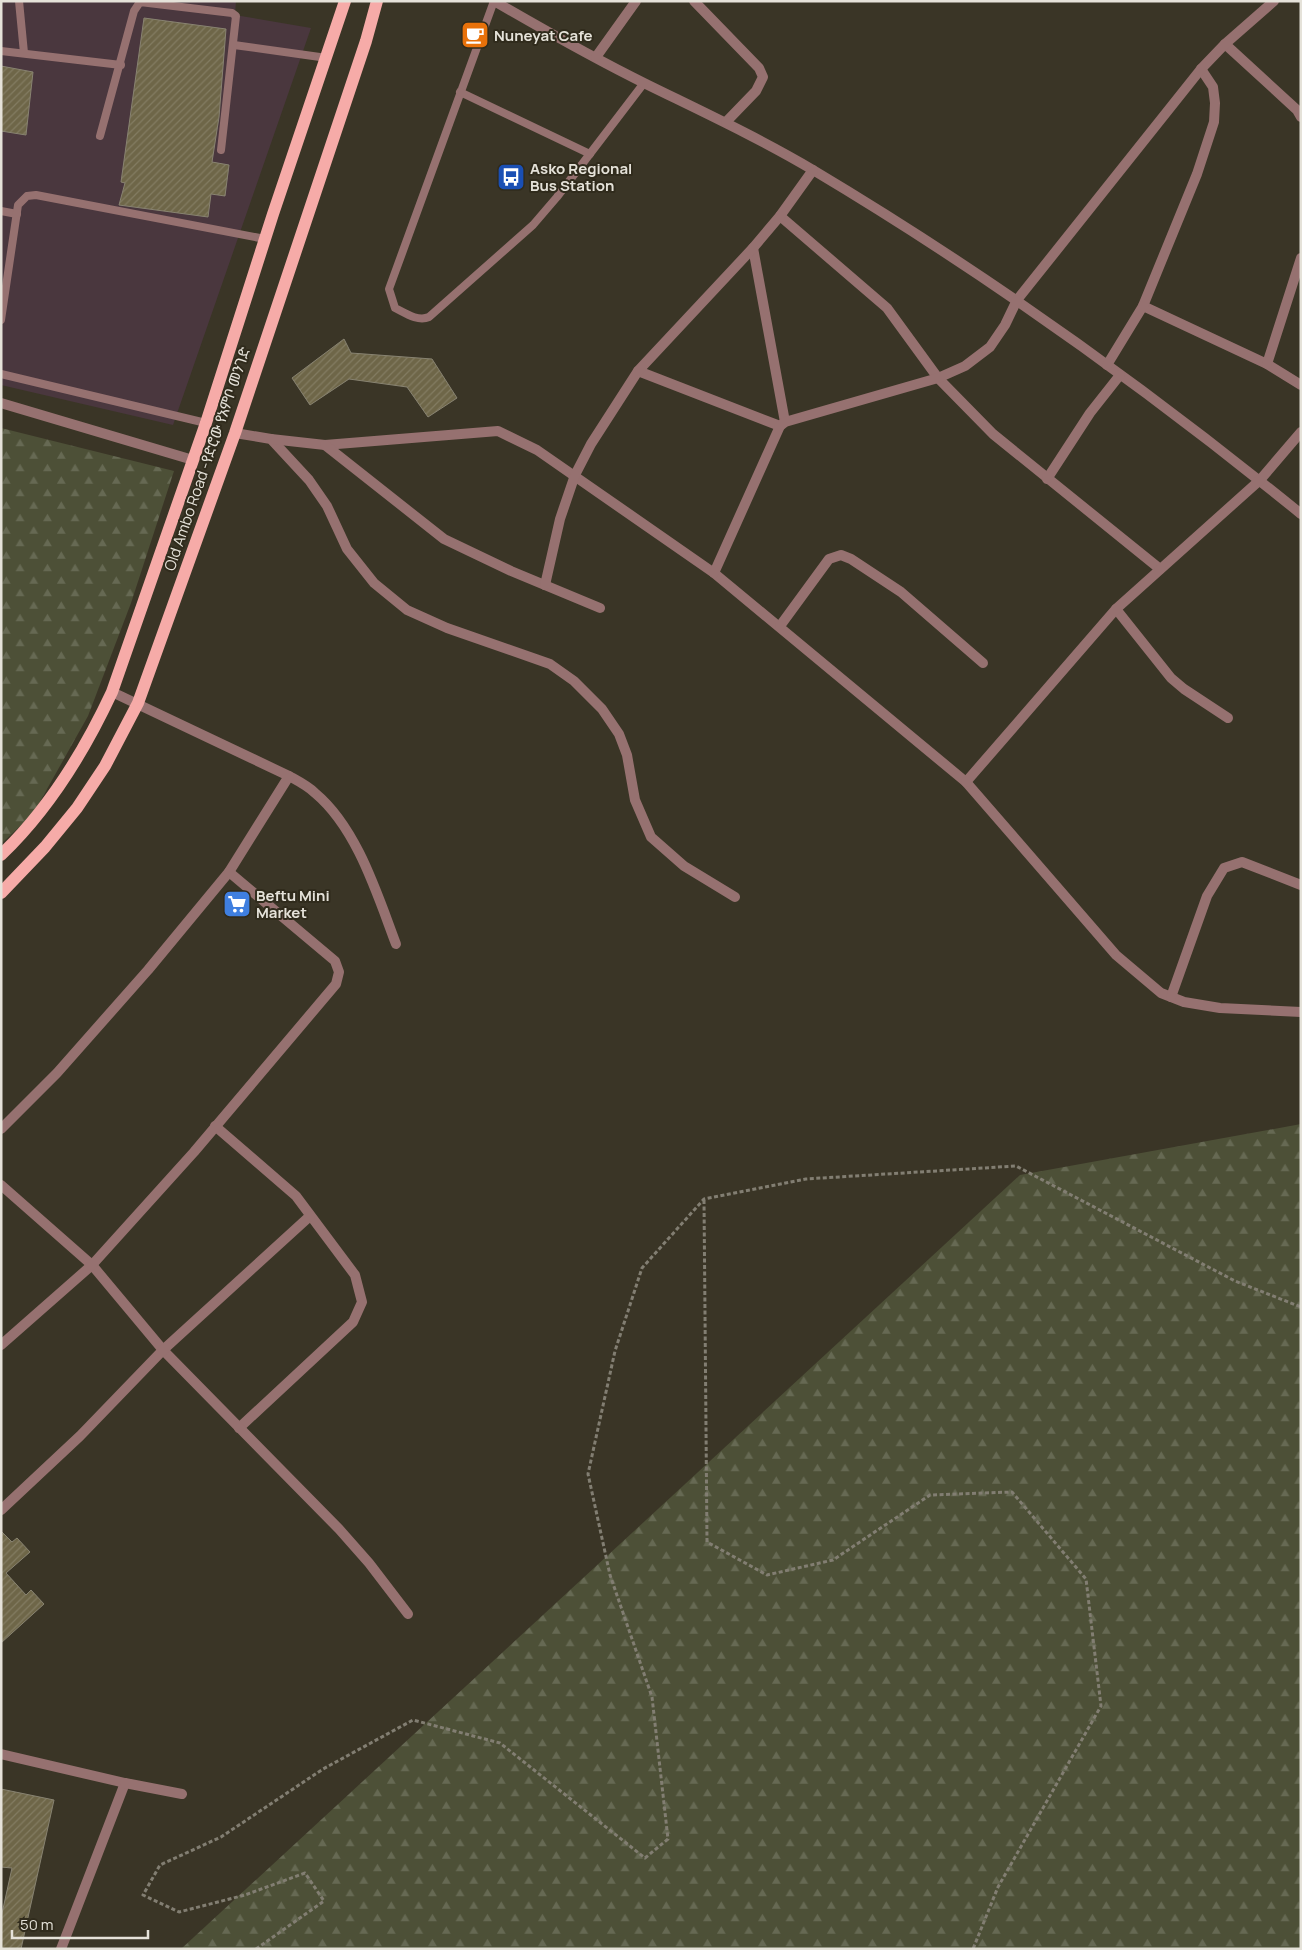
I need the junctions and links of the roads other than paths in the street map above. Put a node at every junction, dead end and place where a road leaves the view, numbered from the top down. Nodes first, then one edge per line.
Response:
1 (20, 1) edge
2 (346, 1) edge
3 (377, 1) edge
4 (494, 1) edge
5 (636, 1) edge
6 (694, 1) edge
7 (1274, 1) edge
8 (234, 44) junction
9 (1225, 44) junction
10 (1, 51) edge
11 (24, 54) junction
12 (596, 57) junction
13 (327, 58) junction
14 (121, 65) junction
15 (1201, 69) junction
16 (644, 83) junction
17 (460, 92) junction
18 (1301, 117) edge
19 (726, 122) junction
20 (100, 136) dead end
21 (221, 150) dead end
22 (590, 154) junction
23 (813, 170) junction
24 (1, 211) edge
25 (17, 214) junction
26 (780, 216) junction
27 (265, 239) junction
28 (753, 248) junction
29 (1301, 258) edge
30 (1017, 300) junction
31 (1143, 306) junction
32 (1, 320) edge
33 (1267, 364) junction
34 (1107, 365) junction
35 (638, 371) junction
36 (1, 374) edge
37 (1120, 375) junction
38 (938, 378) junction
39 (1301, 386) edge
40 (1, 403) edge
41 (206, 423) junction
42 (783, 424) junction
43 (235, 432) junction
44 (1301, 432) edge
45 (271, 439) junction
46 (325, 445) junction
47 (193, 460) junction
48 (575, 475) junction
49 (1047, 479) junction
50 (1260, 480) junction
51 (1301, 514) edge
52 (1160, 569) junction
53 (714, 573) junction
54 (545, 585) junction
55 (600, 608) dead end
56 (1116, 609) junction
57 (780, 626) junction
58 (983, 663) dead end
59 (112, 692) junction
60 (138, 704) junction
61 (1228, 718) dead end
62 (289, 776) junction
63 (966, 782) junction
64 (1, 855) edge
65 (229, 872) junction
66 (1301, 885) edge
67 (1, 894) edge
68 (735, 897) dead end
69 (396, 944) dead end
70 (1171, 997) junction
71 (1301, 1012) edge
72 (215, 1126) junction
73 (1, 1129) edge
74 (1, 1185) edge
75 (310, 1216) junction
76 (92, 1265) junction
77 (1, 1345) edge
78 (163, 1350) junction
79 (239, 1428) junction
80 (1, 1510) edge
81 (408, 1614) dead end
82 (1, 1754) edge
83 (125, 1783) junction
84 (182, 1794) dead end
85 (60, 1949) edge

1 - 11 lane
2 - 13 main road, Old Ambo Road -የድሮው የአምቦ መንገድ
3 - 43 main road, Old Ambo Road -የድሮው የአምቦ መንገድ
4 - 12 street
4 - 17 lane
5 - 12 street
6 - 19 street
7 - 9 street
8 - 13 lane
8 - 14 lane
8 - 21 lane
9 - 15 street
9 - 18 street
10 - 11 lane
11 - 14 lane
12 - 16 street
13 - 27 main road, Old Ambo Road -የድሮው የአምቦ መንገድ
14 - 20 lane
15 - 30 street
15 - 31 street
16 - 19 street
16 - 22 lane
17 - 22 lane
17 - 22 lane
19 - 23 street
23 - 26 street
23 - 30 street
24 - 25 lane
25 - 27 lane
25 - 32 lane
26 - 28 street
26 - 38 street
27 - 41 main road, Old Ambo Road -የድሮው የአምቦ መንገድ
28 - 35 street
28 - 42 street
29 - 33 street
30 - 34 street
30 - 38 street
31 - 33 street
31 - 34 street
33 - 39 street
34 - 37 street
35 - 42 street
35 - 48 street
36 - 41 lane
37 - 49 street
37 - 50 street
38 - 42 street
38 - 49 street
40 - 47 street
41 - 47 main road, Old Ambo Road -የድሮው የአምቦ መንገድ
42 - 53 street
43 - 45 street
43 - 60 main road, Old Ambo Road -የድሮው የአምቦ መንገድ
44 - 50 street
45 - 46 street
45 - 68 street
46 - 48 street
46 - 54 street
47 - 59 main road, Old Ambo Road -የድሮው የአምቦ መንገድ
48 - 53 street
48 - 54 street
49 - 52 street
50 - 51 street
50 - 52 street
52 - 56 street
53 - 57 street
54 - 55 street
56 - 61 street
56 - 63 street
57 - 58 street
57 - 63 street
59 - 60 street
59 - 64 main road, Old Ambo Road -የድሮው የአምቦ መንገድ
60 - 62 street
60 - 67 main road, Old Ambo Road -የድሮው የአምቦ መንገድ
62 - 65 street
62 - 69 street
63 - 70 street
65 - 72 street
65 - 73 street
66 - 70 street
70 - 71 street
72 - 75 street
72 - 76 street
74 - 76 street
75 - 78 street
75 - 79 street
76 - 77 street
76 - 78 street
78 - 79 street
78 - 80 street
79 - 81 street
82 - 83 street
83 - 84 street
83 - 85 street

